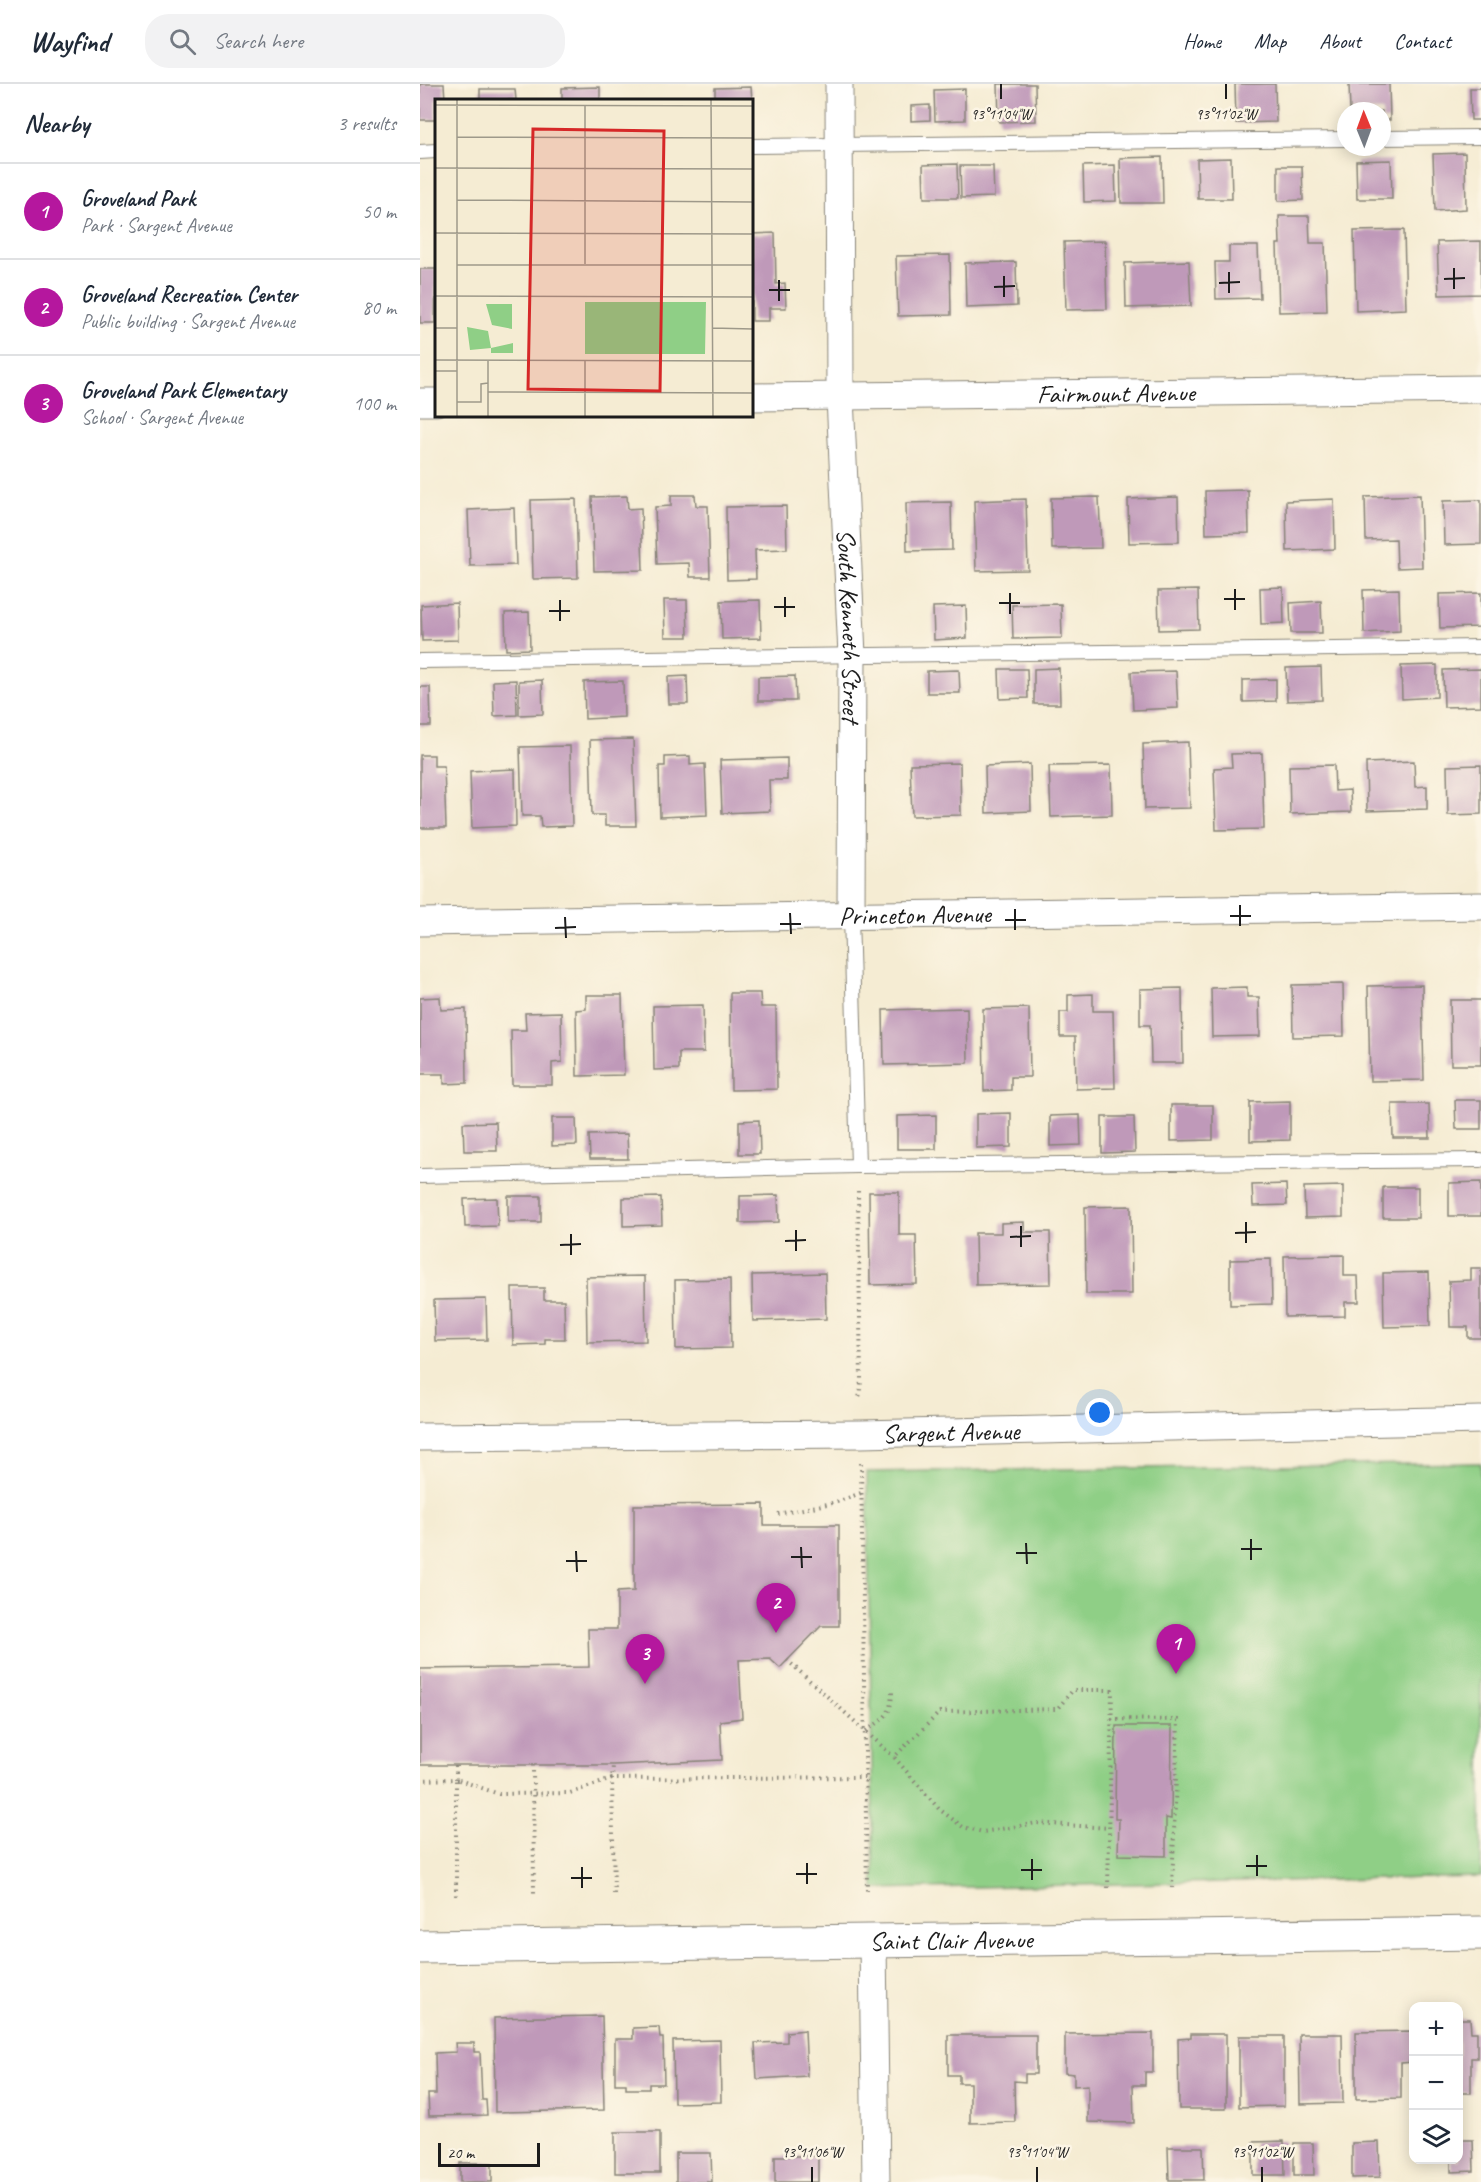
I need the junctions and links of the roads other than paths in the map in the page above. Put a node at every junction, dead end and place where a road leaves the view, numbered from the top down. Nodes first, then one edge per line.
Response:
1 (839, 84) edge
2 (1481, 137) edge
3 (1391, 138) edge
4 (1337, 139) edge
5 (839, 145) junction
6 (753, 147) edge
7 (1481, 389) edge
8 (840, 397) junction
9 (753, 398) edge
10 (1481, 647) edge
11 (852, 655) junction
12 (420, 661) edge
13 (1481, 906) edge
14 (851, 915) junction
15 (420, 922) edge
16 (1481, 1160) edge
17 (858, 1166) junction
18 (420, 1176) edge
19 (1481, 1420) edge
20 (420, 1437) edge
21 (1481, 1934) edge
22 (873, 1941) junction
23 (420, 1947) edge
24 (876, 2182) edge

1 - 5 street, South Kenneth Street
2 - 3 lane
4 - 5 lane
5 - 6 lane
5 - 8 street, South Kenneth Street
7 - 8 street, Fairmount Avenue
8 - 9 street, Fairmount Avenue
8 - 11 street, South Kenneth Street
10 - 11 lane
11 - 12 lane
11 - 14 street, South Kenneth Street
13 - 14 street, Princeton Avenue
14 - 15 street, Princeton Avenue
14 - 17 lane, South Kenneth Street
16 - 17 lane
17 - 18 lane
19 - 20 street, Sargent Avenue
21 - 22 street, Saint Clair Avenue
22 - 23 street, Saint Clair Avenue
22 - 24 street

